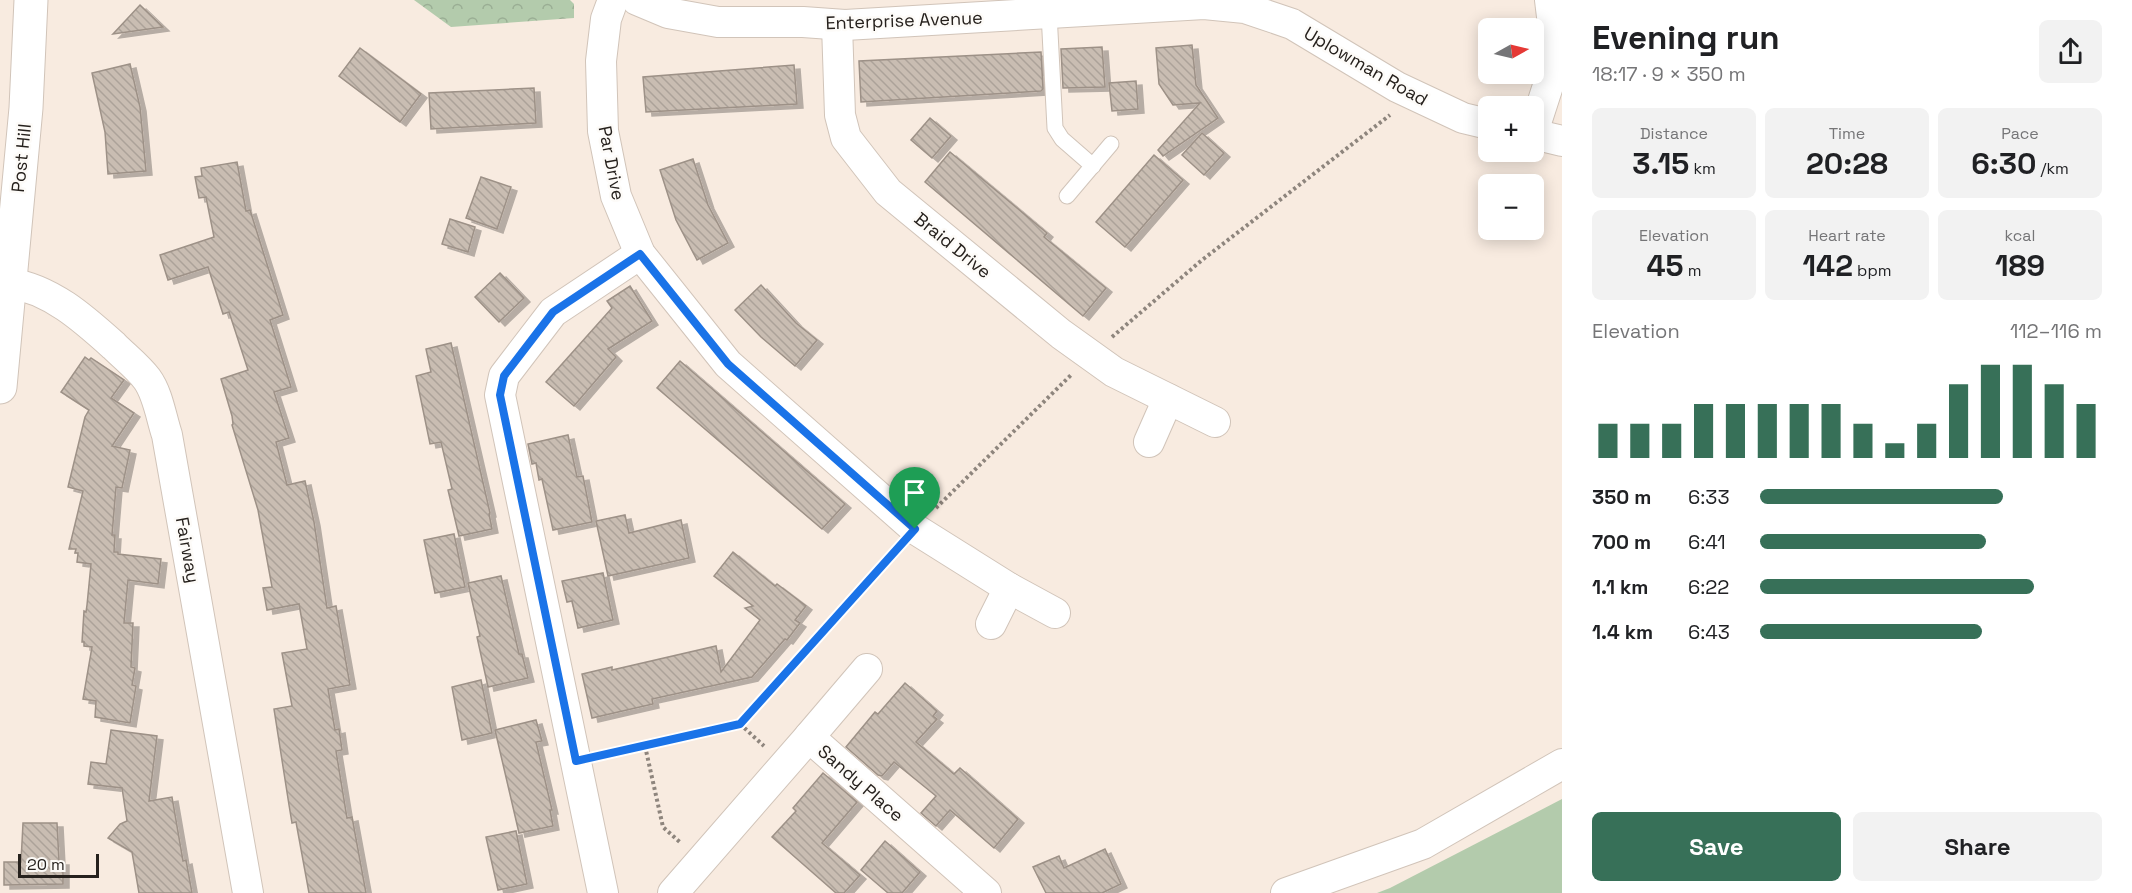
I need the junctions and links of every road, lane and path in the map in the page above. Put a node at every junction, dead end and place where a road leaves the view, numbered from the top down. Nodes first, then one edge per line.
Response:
1 (31, 0) edge
2 (613, 0) edge
3 (637, 0) edge
4 (1550, 0) edge
5 (1245, 8) joint
6 (1037, 9) edge
7 (803, 11) edge
8 (837, 25) junction
9 (1415, 96) junction
10 (1544, 99) edge
11 (1478, 122) edge
12 (1544, 136) edge
13 (1562, 141) edge
14 (1111, 144) dead end
15 (1093, 166) junction
16 (1067, 196) dead end
17 (7, 225) edge
18 (640, 254) junction
19 (9, 283) junction
20 (1090, 356) junction
21 (0, 387) edge
22 (1168, 399) junction
23 (1215, 422) dead end
24 (1149, 442) dead end
25 (915, 529) junction
26 (1010, 588) junction
27 (1055, 613) dead end
28 (991, 624) dead end
29 (867, 669) dead end
30 (809, 737) junction
31 (645, 746) junction
32 (576, 761) junction
33 (1562, 764) edge
34 (701, 861) junction
35 (248, 893) edge
36 (603, 893) edge
37 (674, 893) edge
38 (986, 893) edge
39 (1286, 893) edge

1 - 17 street, Post Hill
2 - 18 street, Par Drive
3 - 7 street, Enterprise Avenue
4 - 10 street
5 - 6 street, Enterprise Avenue
5 - 9 street, Uplowman Road
6 - 8 street, Enterprise Avenue
6 - 15 lane
7 - 8 street, Enterprise Avenue
8 - 20 street, Braid Drive
9 - 11 street, Uplowman Road
9 - 20 path
12 - 13 street
14 - 15 lane
15 - 16 lane
17 - 19 street, Post Hill
18 - 25 street, Par Drive
18 - 32 street
19 - 21 street, Post Hill
19 - 35 street, Fairway
20 - 22 street, Braid Drive
20 - 25 path
22 - 23 street, Braid Drive
22 - 24 street
25 - 26 street, Par Drive
25 - 31 path
26 - 27 street, Par Drive
26 - 28 street
29 - 30 street
30 - 34 street, Sandy Place
30 - 38 street, Sandy Place
31 - 32 path
31 - 34 path
32 - 36 street
33 - 39 street
34 - 37 street, Sandy Place

